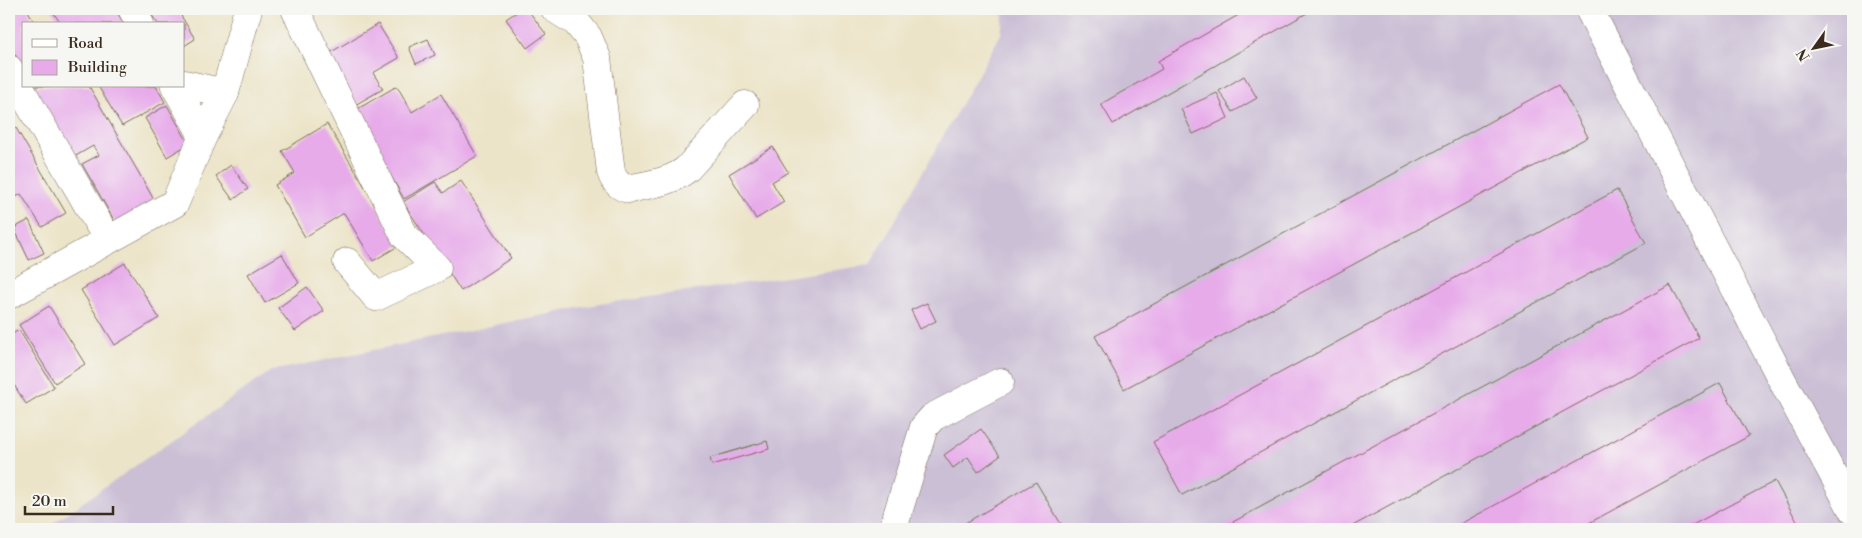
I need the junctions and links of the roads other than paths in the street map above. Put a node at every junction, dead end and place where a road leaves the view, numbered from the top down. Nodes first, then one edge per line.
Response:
1 (132, 9) edge
2 (248, 9) edge
3 (295, 9) edge
4 (555, 9) edge
5 (1589, 9) edge
6 (139, 22) edge
7 (9, 70) edge
8 (185, 84) edge
9 (176, 88) edge
10 (225, 93) junction
11 (745, 105) dead end
12 (203, 136) junction
13 (108, 240) junction
14 (347, 262) dead end
15 (9, 295) edge
16 (1000, 382) dead end
17 (1853, 512) edge
18 (893, 529) edge

1 - 6 street
2 - 10 street
3 - 14 street
4 - 11 street
5 - 17 street
7 - 13 street
8 - 10 street
9 - 12 street
10 - 12 street
12 - 13 street
13 - 15 street
16 - 18 street

